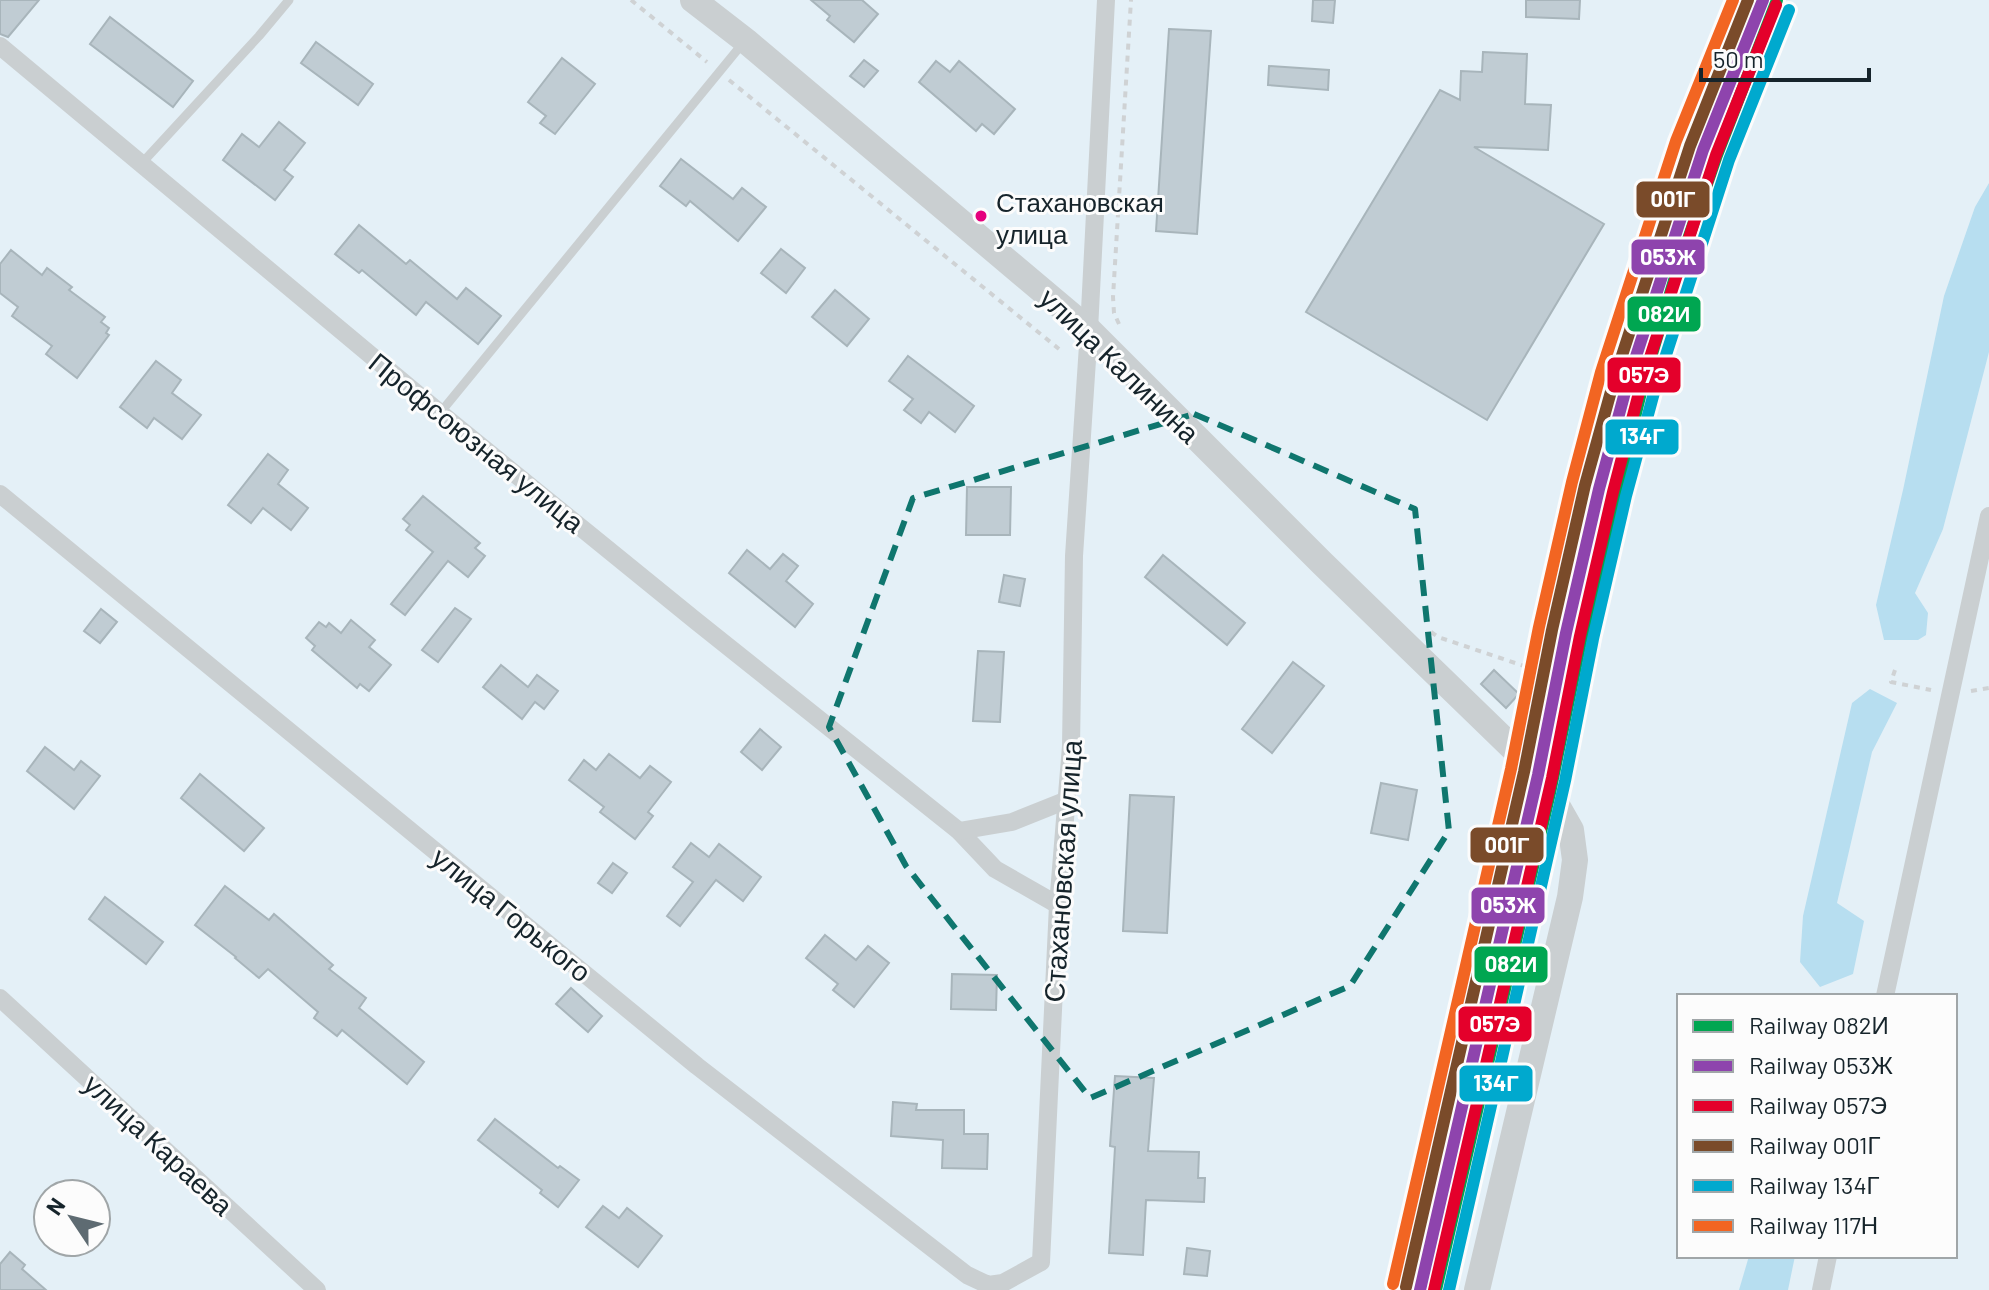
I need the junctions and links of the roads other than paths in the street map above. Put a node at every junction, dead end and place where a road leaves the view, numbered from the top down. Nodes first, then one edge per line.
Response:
1 (289, 0) edge
2 (693, 0) edge
3 (1106, 0) edge
4 (746, 41) junction
5 (0, 46) edge
6 (142, 163) junction
7 (1089, 330) junction
8 (440, 413) junction
9 (0, 494) edge
10 (1989, 516) edge
11 (1067, 800) junction
12 (959, 831) junction
13 (1058, 905) junction
14 (1885, 994) edge
15 (0, 998) edge
16 (1828, 1258) edge
17 (1041, 1262) joint
18 (317, 1290) edge
19 (1477, 1290) edge
20 (1821, 1290) edge

1 - 6 lane
2 - 4 street, улица Калинина
3 - 7 street, Стахановская улица
4 - 7 street, улица Калинина
4 - 8 lane
5 - 6 street, Профсоюзная улица
6 - 8 street, Профсоюзная улица
7 - 11 street, Стахановская улица
7 - 19 street, улица Калинина
8 - 12 street, Профсоюзная улица
9 - 17 street, улица Горького
10 - 14 street
11 - 12 street
11 - 13 street, Стахановская улица
12 - 13 street, Профсоюзная улица
13 - 17 street, Стахановская улица
15 - 18 street, улица Караева
16 - 20 street

